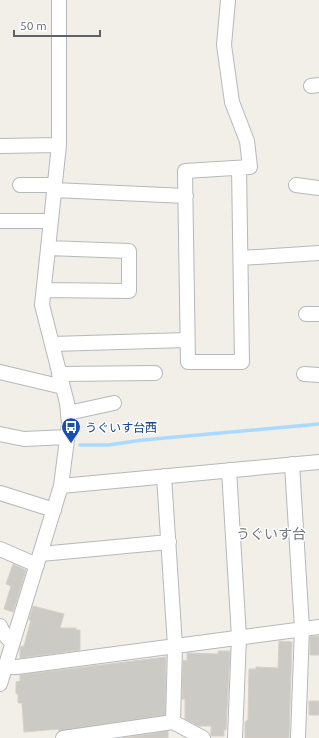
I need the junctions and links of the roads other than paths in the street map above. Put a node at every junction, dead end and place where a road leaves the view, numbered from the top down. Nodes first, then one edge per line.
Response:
1 (59, 0) edge
2 (228, 0) edge
3 (59, 145) junction
4 (0, 146) edge
5 (240, 168) junction
6 (20, 185) dead end
7 (296, 185) dead end
8 (55, 187) junction
9 (319, 188) edge
10 (186, 196) junction
11 (0, 220) edge
12 (51, 221) junction
13 (48, 248) junction
14 (319, 253) edge
15 (241, 258) junction
16 (44, 290) junction
17 (188, 340) junction
18 (52, 344) junction
19 (0, 372) edge
20 (155, 373) dead end
21 (304, 374) dead end
22 (319, 375) edge
23 (61, 381) junction
24 (114, 403) dead end
25 (68, 413) junction
26 (0, 434) edge
27 (68, 437) junction
28 (319, 462) edge
29 (292, 464) junction
30 (229, 470) junction
31 (164, 476) junction
32 (61, 486) junction
33 (0, 493) edge
34 (54, 510) junction
35 (169, 542) junction
36 (1, 553) edge
37 (39, 559) junction
38 (0, 626) edge
39 (319, 626) edge
40 (302, 628) junction
41 (239, 637) junction
42 (12, 642) junction
43 (175, 646) junction
44 (2, 676) edge
45 (173, 722) junction
46 (194, 736) edge
47 (63, 738) edge
48 (235, 738) edge
49 (298, 738) edge

1 - 3 street
2 - 5 street
3 - 4 street
3 - 8 street
5 - 10 street
5 - 15 street
6 - 8 street
7 - 9 street
8 - 10 street
8 - 12 street
10 - 17 street
11 - 12 street
12 - 13 street
13 - 16 street
13 - 16 street
14 - 15 street
15 - 17 street
16 - 18 street
17 - 18 street
18 - 23 street
19 - 23 street
20 - 23 street
21 - 22 street
23 - 25 street
24 - 25 street
25 - 27 street
26 - 27 street
27 - 32 street
28 - 29 street
29 - 30 street
29 - 40 street
30 - 31 street
30 - 41 street
31 - 32 street
31 - 35 street
32 - 34 street
33 - 34 street
34 - 37 street
35 - 37 street
35 - 43 street
36 - 37 street
37 - 42 street
38 - 42 street
39 - 40 street
40 - 41 street
40 - 49 street
41 - 43 street
41 - 48 street
42 - 44 street
43 - 44 street
43 - 45 street
45 - 46 street
45 - 47 street

